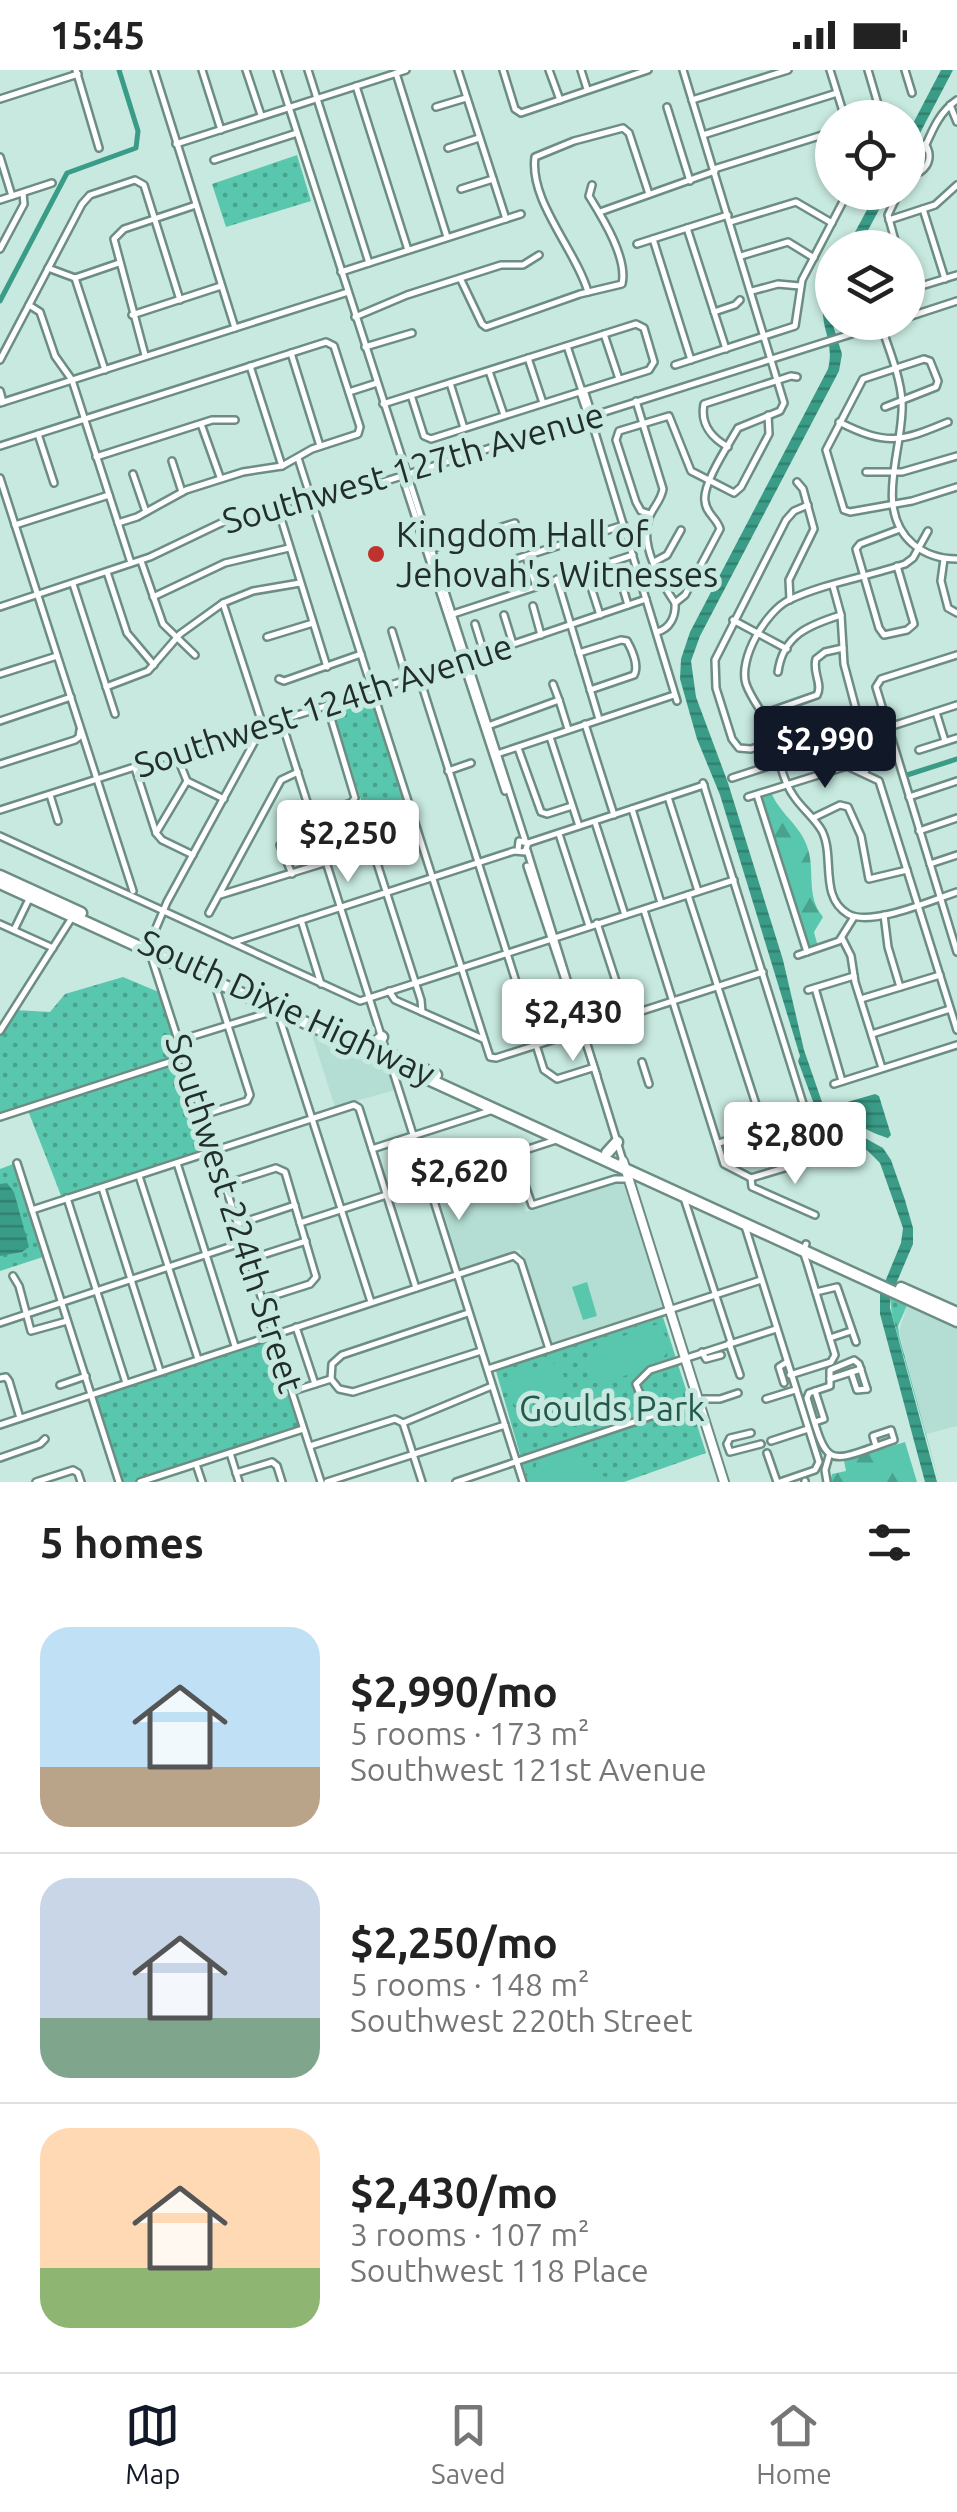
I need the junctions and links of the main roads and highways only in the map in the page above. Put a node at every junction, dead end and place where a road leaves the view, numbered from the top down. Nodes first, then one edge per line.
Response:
1 (0, 879) edge
2 (74, 914) junction
3 (153, 953) junction
4 (273, 1011) junction
5 (382, 1038) road end
6 (372, 1046) junction
7 (388, 1057) junction
8 (404, 1068) junction
9 (394, 1076) road end
10 (493, 1105) junction
11 (542, 1133) junction
12 (617, 1142) road end
13 (606, 1153) junction
14 (628, 1174) junction
15 (644, 1178) junction
16 (685, 1193) junction
17 (745, 1220) junction
18 (805, 1252) junction
19 (899, 1291) junction
20 (957, 1313) edge
21 (957, 1321) edge
22 (700, 1400) junction
23 (726, 1482) edge

1 - 2 highway, South Dixie Highway
2 - 3 highway, South Dixie Highway
2 - 3 highway, South Dixie Highway
3 - 4 highway, South Dixie Highway
3 - 4 highway, South Dixie Highway
4 - 6 highway, South Dixie Highway
4 - 7 highway, South Dixie Highway
5 - 6 highway
6 - 7 highway, South Dixie Highway
7 - 8 highway, South Dixie Highway
7 - 10 highway, South Dixie Highway
8 - 9 highway
8 - 10 highway, South Dixie Highway
10 - 11 highway, South Dixie Highway
11 - 13 highway, South Dixie Highway
11 - 14 highway, South Dixie Highway
12 - 13 highway
13 - 14 highway, South Dixie Highway
14 - 15 highway, South Dixie Highway
14 - 15 highway
14 - 16 highway, South Dixie Highway
14 - 22 main road
15 - 16 highway, South Dixie Highway
16 - 17 highway, South Dixie Highway
16 - 17 highway, South Dixie Highway
17 - 18 highway, South Dixie Highway
17 - 18 highway, South Dixie Highway
18 - 19 highway, South Dixie Highway
19 - 20 highway, South Dixie Highway
19 - 21 highway, South Dixie Highway
22 - 23 main road
22 - 23 main road

